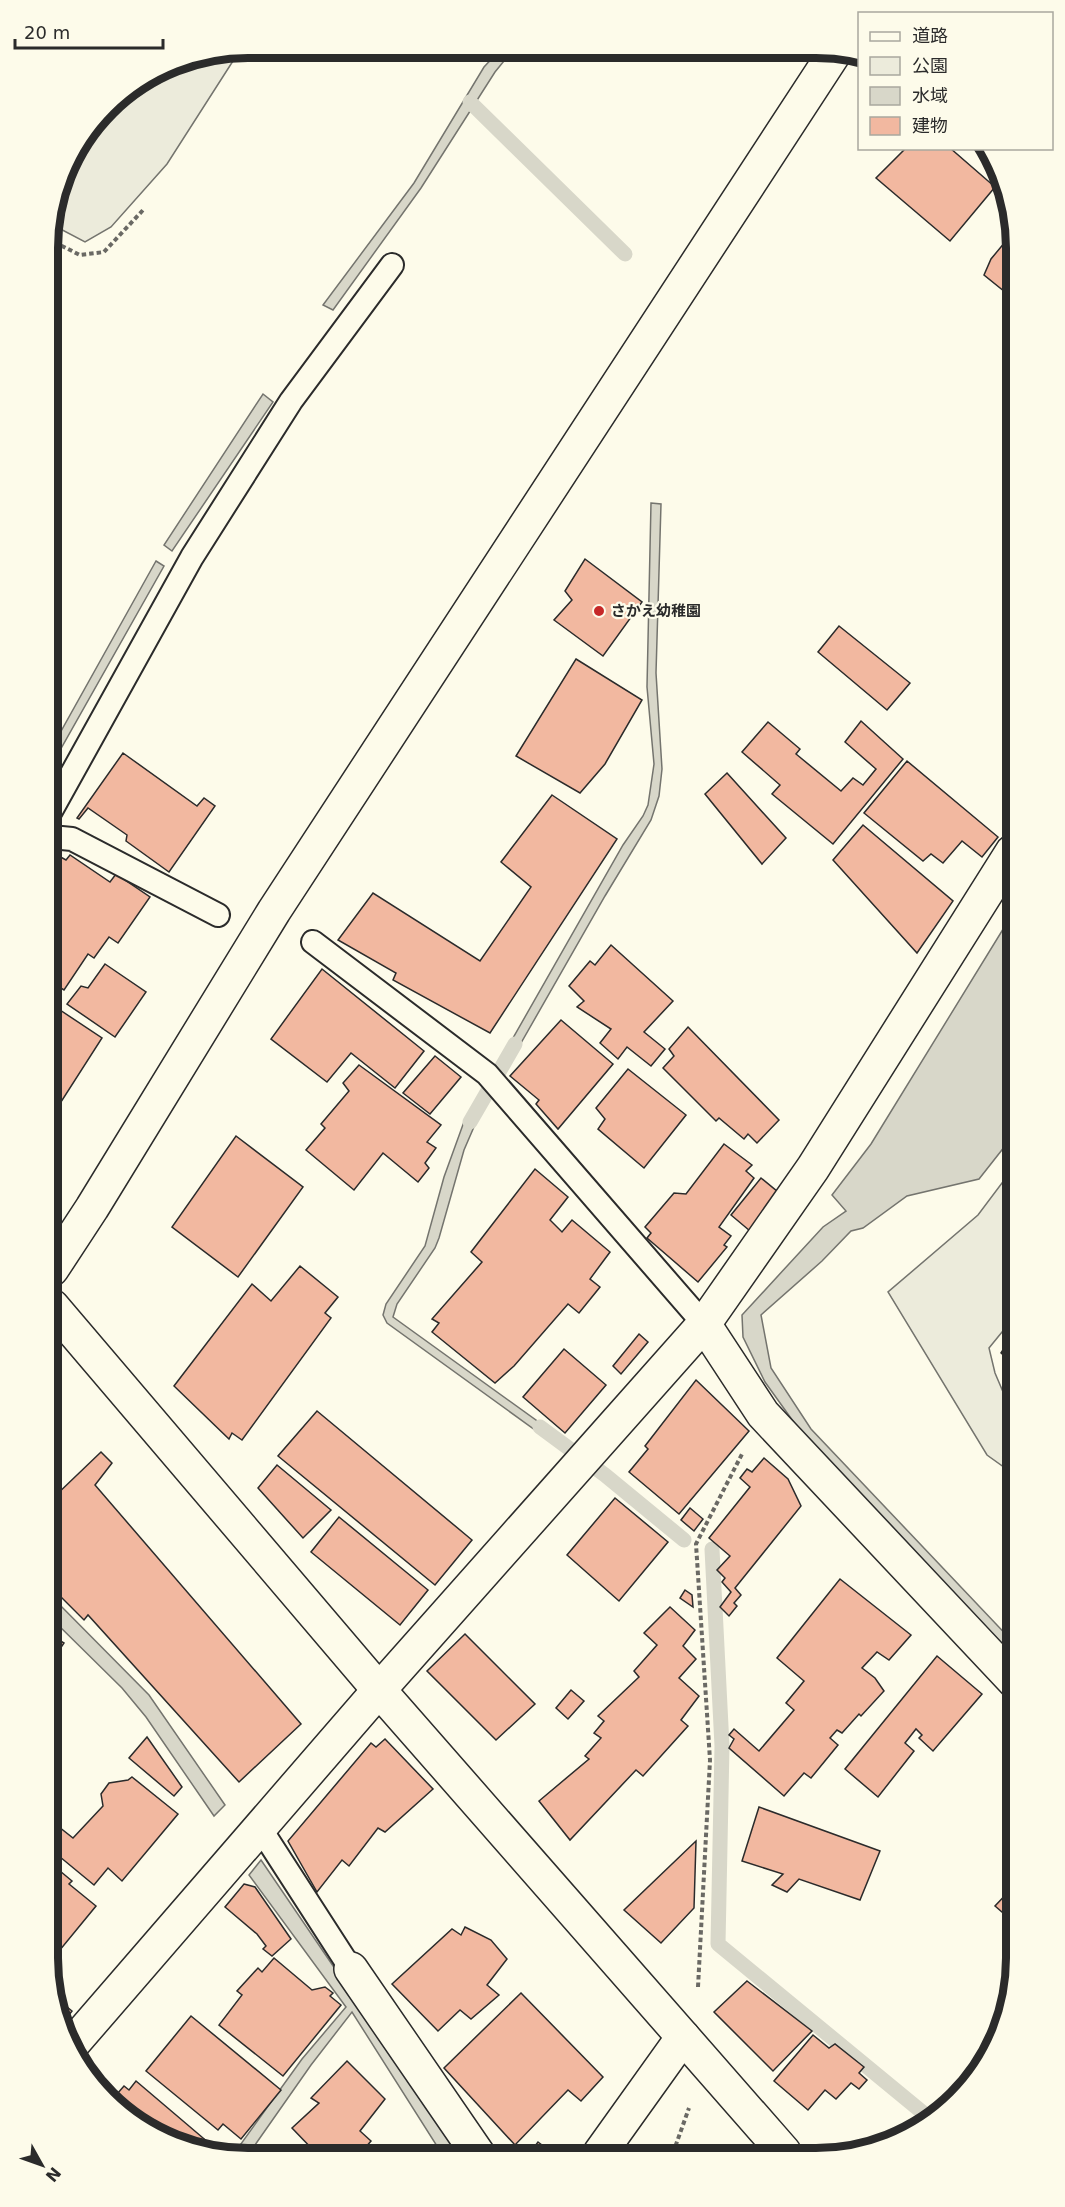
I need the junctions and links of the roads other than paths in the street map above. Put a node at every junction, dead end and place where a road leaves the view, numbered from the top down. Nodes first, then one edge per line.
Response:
1 (830, 59) edge
2 (392, 265) dead end
3 (59, 798) edge
4 (59, 838) edge
5 (1006, 862) edge
6 (218, 915) dead end
7 (313, 942) dead end
8 (58, 1259) edge
9 (58, 1313) edge
10 (704, 1324) junction
11 (1006, 1671) edge
12 (379, 1690) junction
13 (260, 1828) junction
14 (351, 1969) joint
15 (77, 2040) edge
16 (688, 2043) junction
17 (474, 2148) edge
18 (604, 2148) edge
19 (780, 2148) edge

1 - 8 street
2 - 3 lane
4 - 6 lane
5 - 10 street
7 - 10 lane
9 - 12 street
10 - 11 street
10 - 12 street
12 - 13 street
12 - 16 street
13 - 14 lane
13 - 15 street
14 - 17 street
16 - 18 street
16 - 19 street

